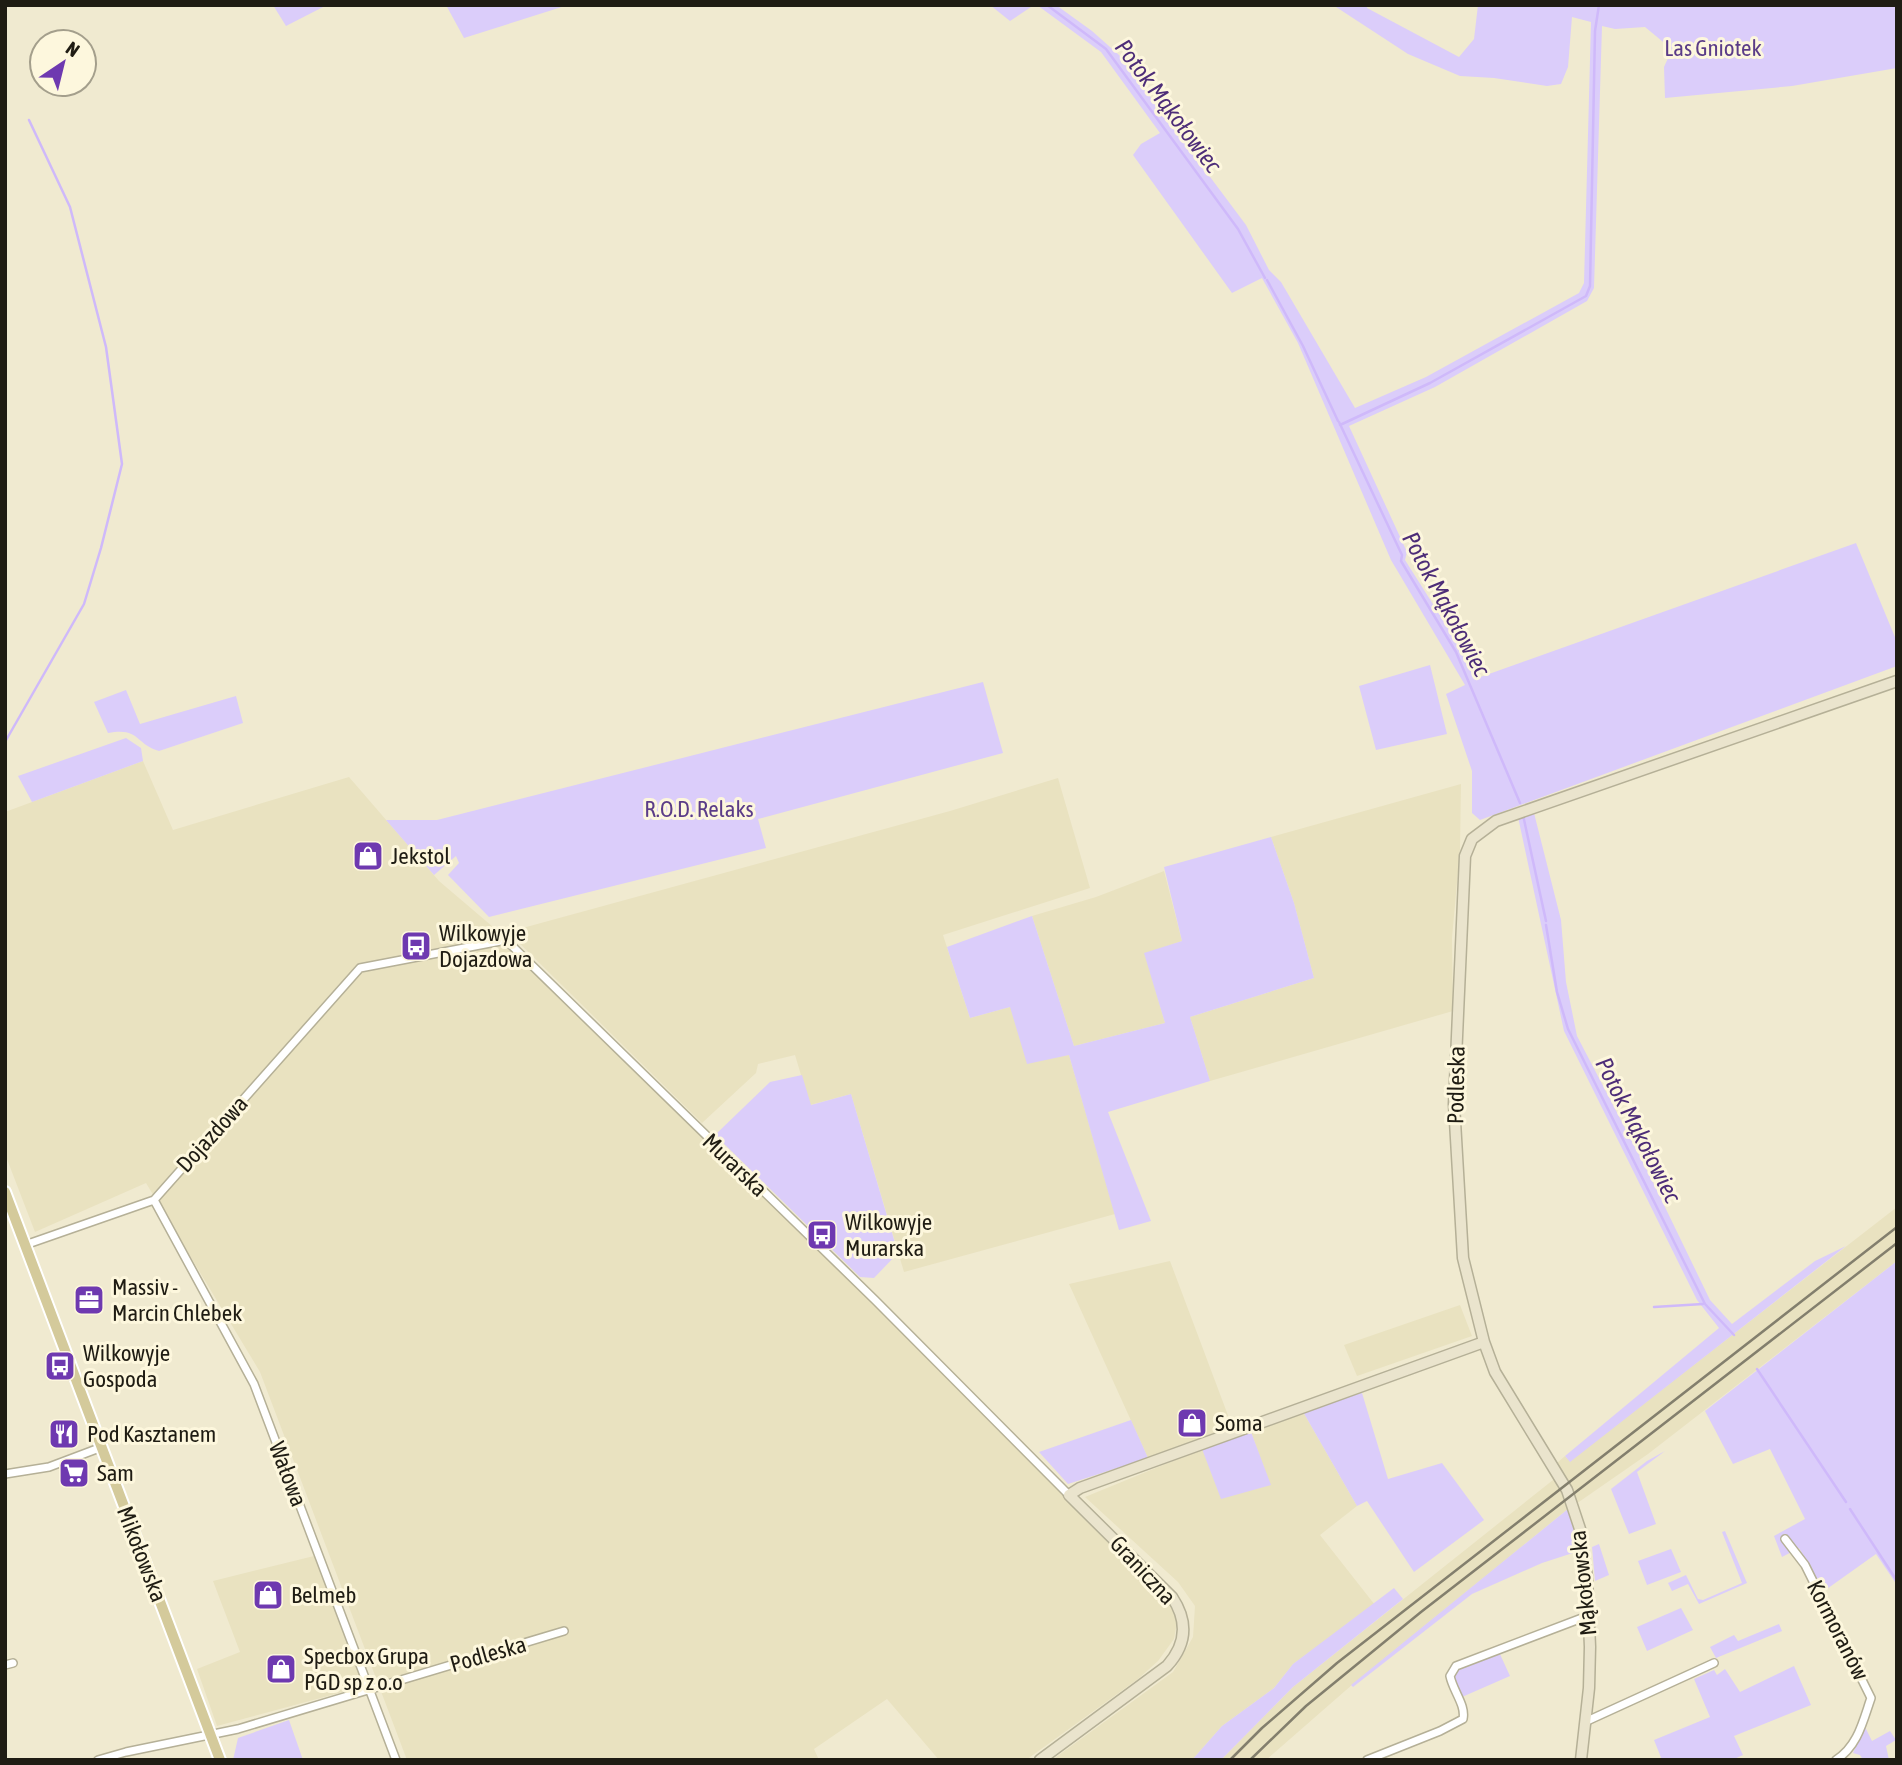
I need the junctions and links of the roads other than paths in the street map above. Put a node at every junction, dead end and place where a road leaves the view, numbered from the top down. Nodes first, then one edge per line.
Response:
1 (1897, 681) edge
2 (360, 968) joint
3 (5, 1192) edge
4 (154, 1200) junction
5 (25, 1245) junction
6 (1484, 1342) junction
7 (102, 1447) junction
8 (5, 1474) edge
9 (1069, 1495) junction
10 (1785, 1539) dead end
11 (1590, 1615) junction
12 (564, 1631) dead end
13 (1714, 1663) dead end
14 (370, 1690) junction
15 (1587, 1721) junction
16 (210, 1735) junction
17 (98, 1760) edge
18 (220, 1760) edge
19 (396, 1760) edge
20 (1040, 1760) edge
21 (1367, 1760) edge
22 (1581, 1760) edge
23 (1836, 1760) edge

1 - 6 street, Podleska
2 - 4 street, Dojazdowa
2 - 9 street, Murarska
3 - 5 main road, Mikołowska
4 - 5 street, Dojazdowa
4 - 14 street, Wałowa
5 - 7 main road, Mikołowska
6 - 9 street
6 - 11 street, Mąkołowska
7 - 8 street
7 - 16 main road, Mikołowska
9 - 20 street, Graniczna
10 - 23 street, Kormoranów
11 - 15 street, Mąkołowska
11 - 21 street
12 - 14 street, Podleska
13 - 15 street
14 - 16 street, Podleska
14 - 19 street, Wałowa
15 - 22 street, Mąkołowska
16 - 17 street, Podleska
16 - 18 main road, Mikołowska

